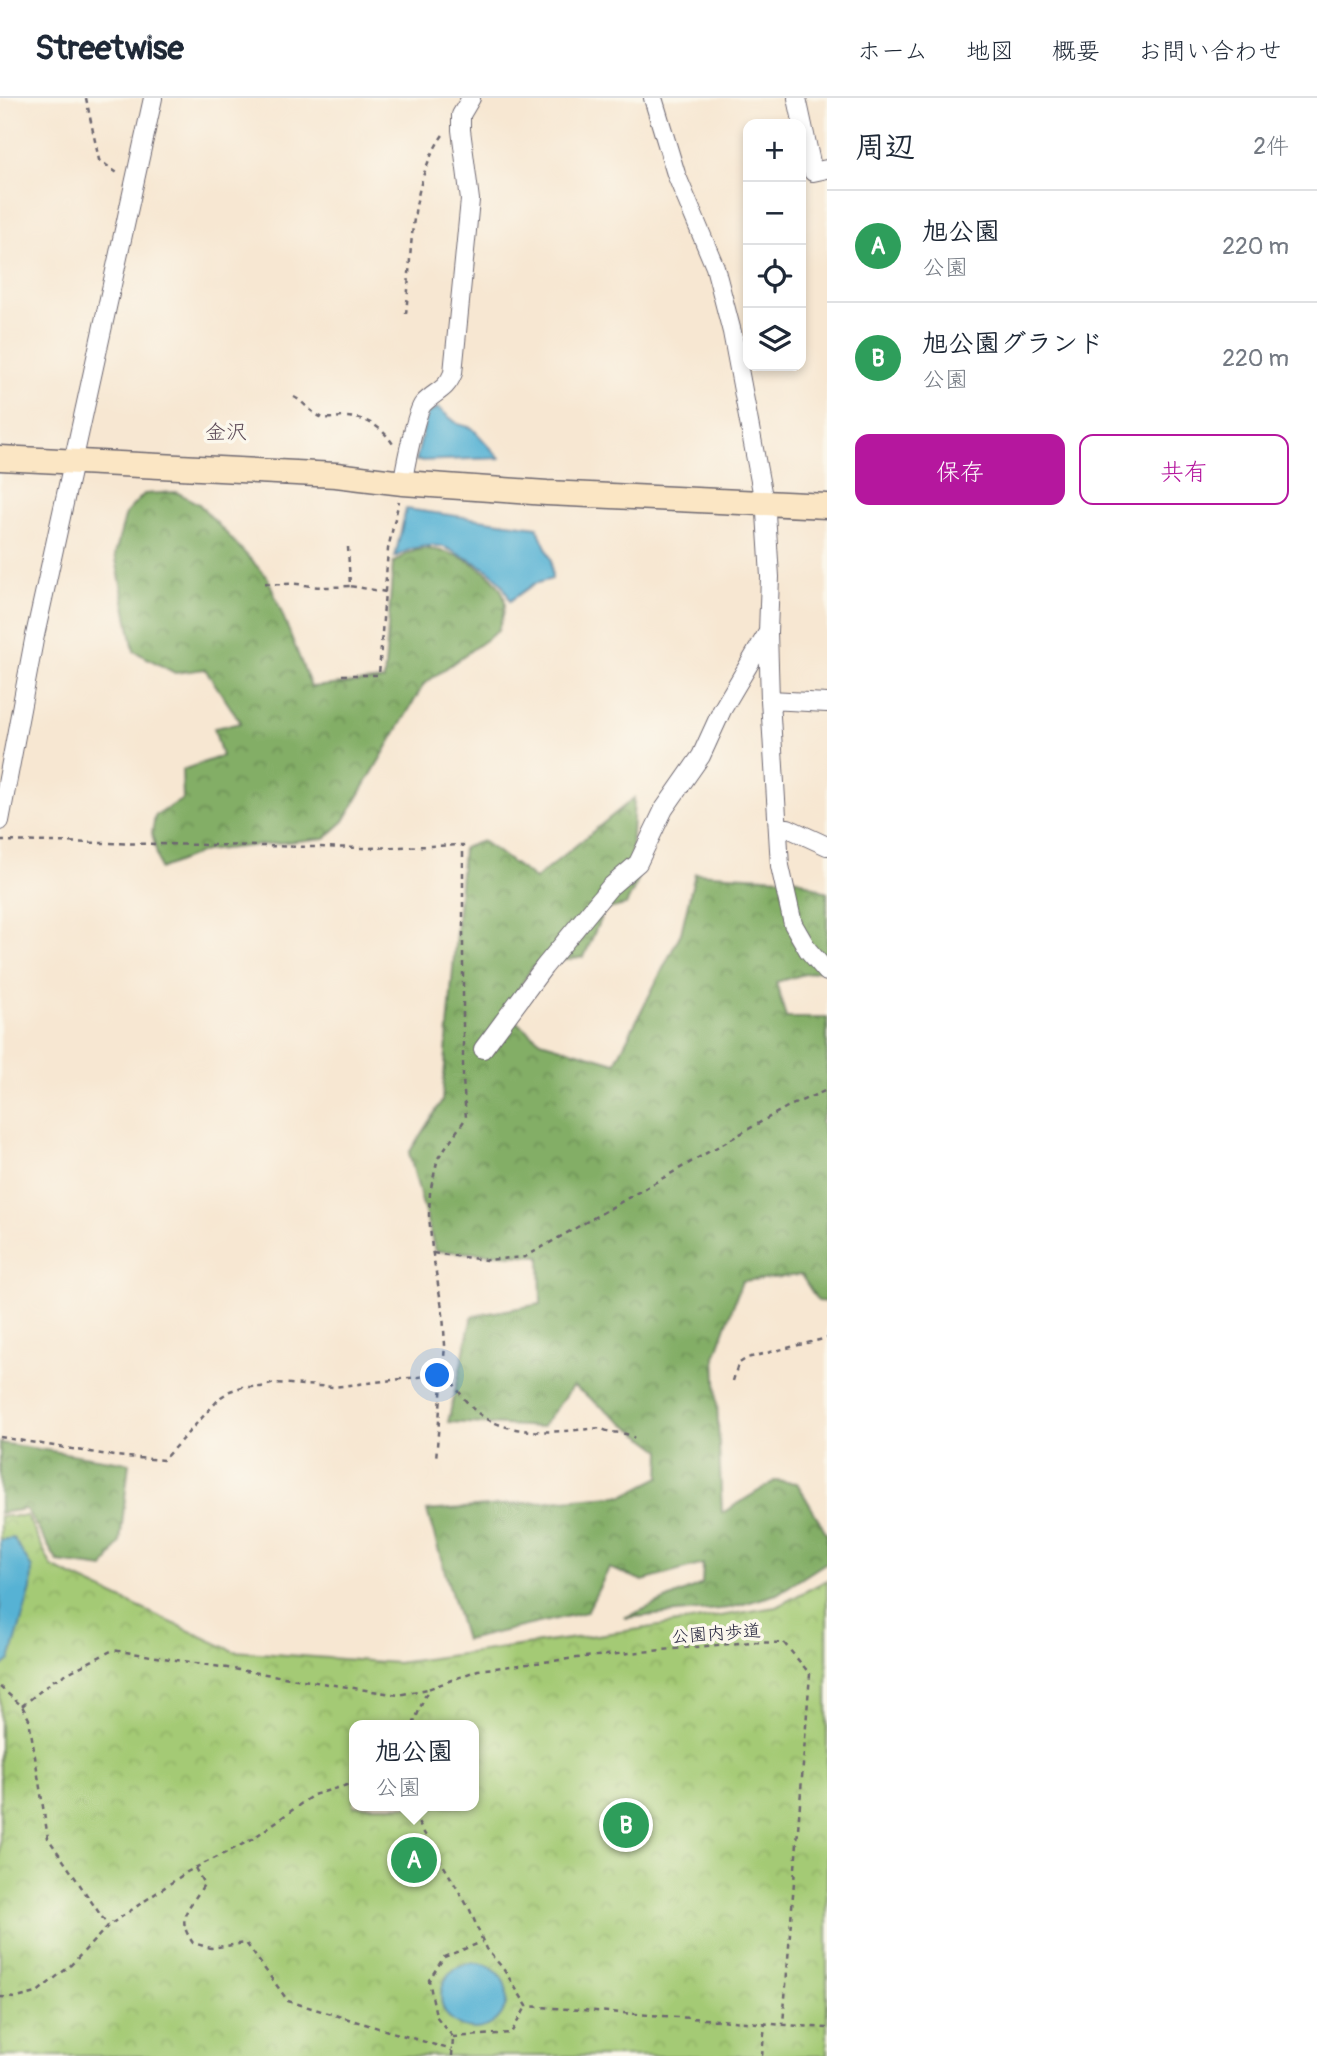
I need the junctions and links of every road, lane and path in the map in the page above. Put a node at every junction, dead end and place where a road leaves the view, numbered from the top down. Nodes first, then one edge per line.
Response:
1 (86, 98) edge
2 (153, 98) edge
3 (471, 98) edge
4 (653, 98) edge
5 (797, 98) edge
6 (461, 122) junction
7 (827, 169) edge
8 (135, 186) junction
9 (406, 314) dead end
10 (294, 397) dead end
11 (0, 458) edge
12 (73, 461) junction
13 (404, 478) junction
14 (764, 502) junction
15 (827, 506) edge
16 (348, 547) dead end
17 (265, 583) dead end
18 (350, 586) junction
19 (386, 592) junction
20 (768, 632) junction
21 (342, 675) dead end
22 (770, 700) junction
23 (824, 707) edge
24 (0, 821) edge
25 (779, 828) junction
26 (0, 841) edge
27 (827, 846) edge
28 (827, 972) edge
29 (483, 1049) dead end
30 (827, 1090) edge
31 (433, 1253) junction
32 (827, 1338) edge
33 (444, 1374) junction
34 (733, 1381) dead end
35 (0, 1437) edge
36 (634, 1438) dead end
37 (436, 1459) dead end
38 (0, 1688) edge
39 (428, 1689) junction
40 (22, 1706) junction
41 (416, 1720) edge
42 (349, 1785) edge
43 (411, 1811) edge
44 (195, 1868) junction
45 (108, 1926) junction
46 (483, 1942) junction
47 (0, 1997) edge
48 (527, 2006) junction
49 (765, 2023) junction
50 (783, 2024) junction
51 (827, 2028) edge
52 (453, 2037) junction
53 (452, 2050) junction
54 (452, 2056) edge
55 (762, 2056) edge

1 - 8 path
2 - 8 street
3 - 6 street
4 - 14 street
5 - 7 street
6 - 9 path
6 - 13 street
8 - 12 street
10 - 13 path
11 - 12 street
12 - 13 street
12 - 24 street
13 - 14 street
13 - 19 path
14 - 15 street
14 - 20 street
16 - 18 path
17 - 18 path
18 - 19 path
19 - 21 path
20 - 22 street
20 - 29 street
22 - 23 street
22 - 25 street
25 - 27 street
25 - 28 street
26 - 31 path
30 - 31 path
31 - 33 path
32 - 34 path
33 - 35 path
33 - 36 path
33 - 37 path
38 - 40 path
39 - 40 path
39 - 41 path
39 - 50 path, 公園内歩道
40 - 45 path
42 - 44 path
43 - 46 path
44 - 45 path
44 - 53 path
45 - 47 path
46 - 48 path
46 - 52 path
48 - 49 path
48 - 52 path
49 - 50 path
49 - 55 path
50 - 51 path
52 - 53 path
53 - 54 path

